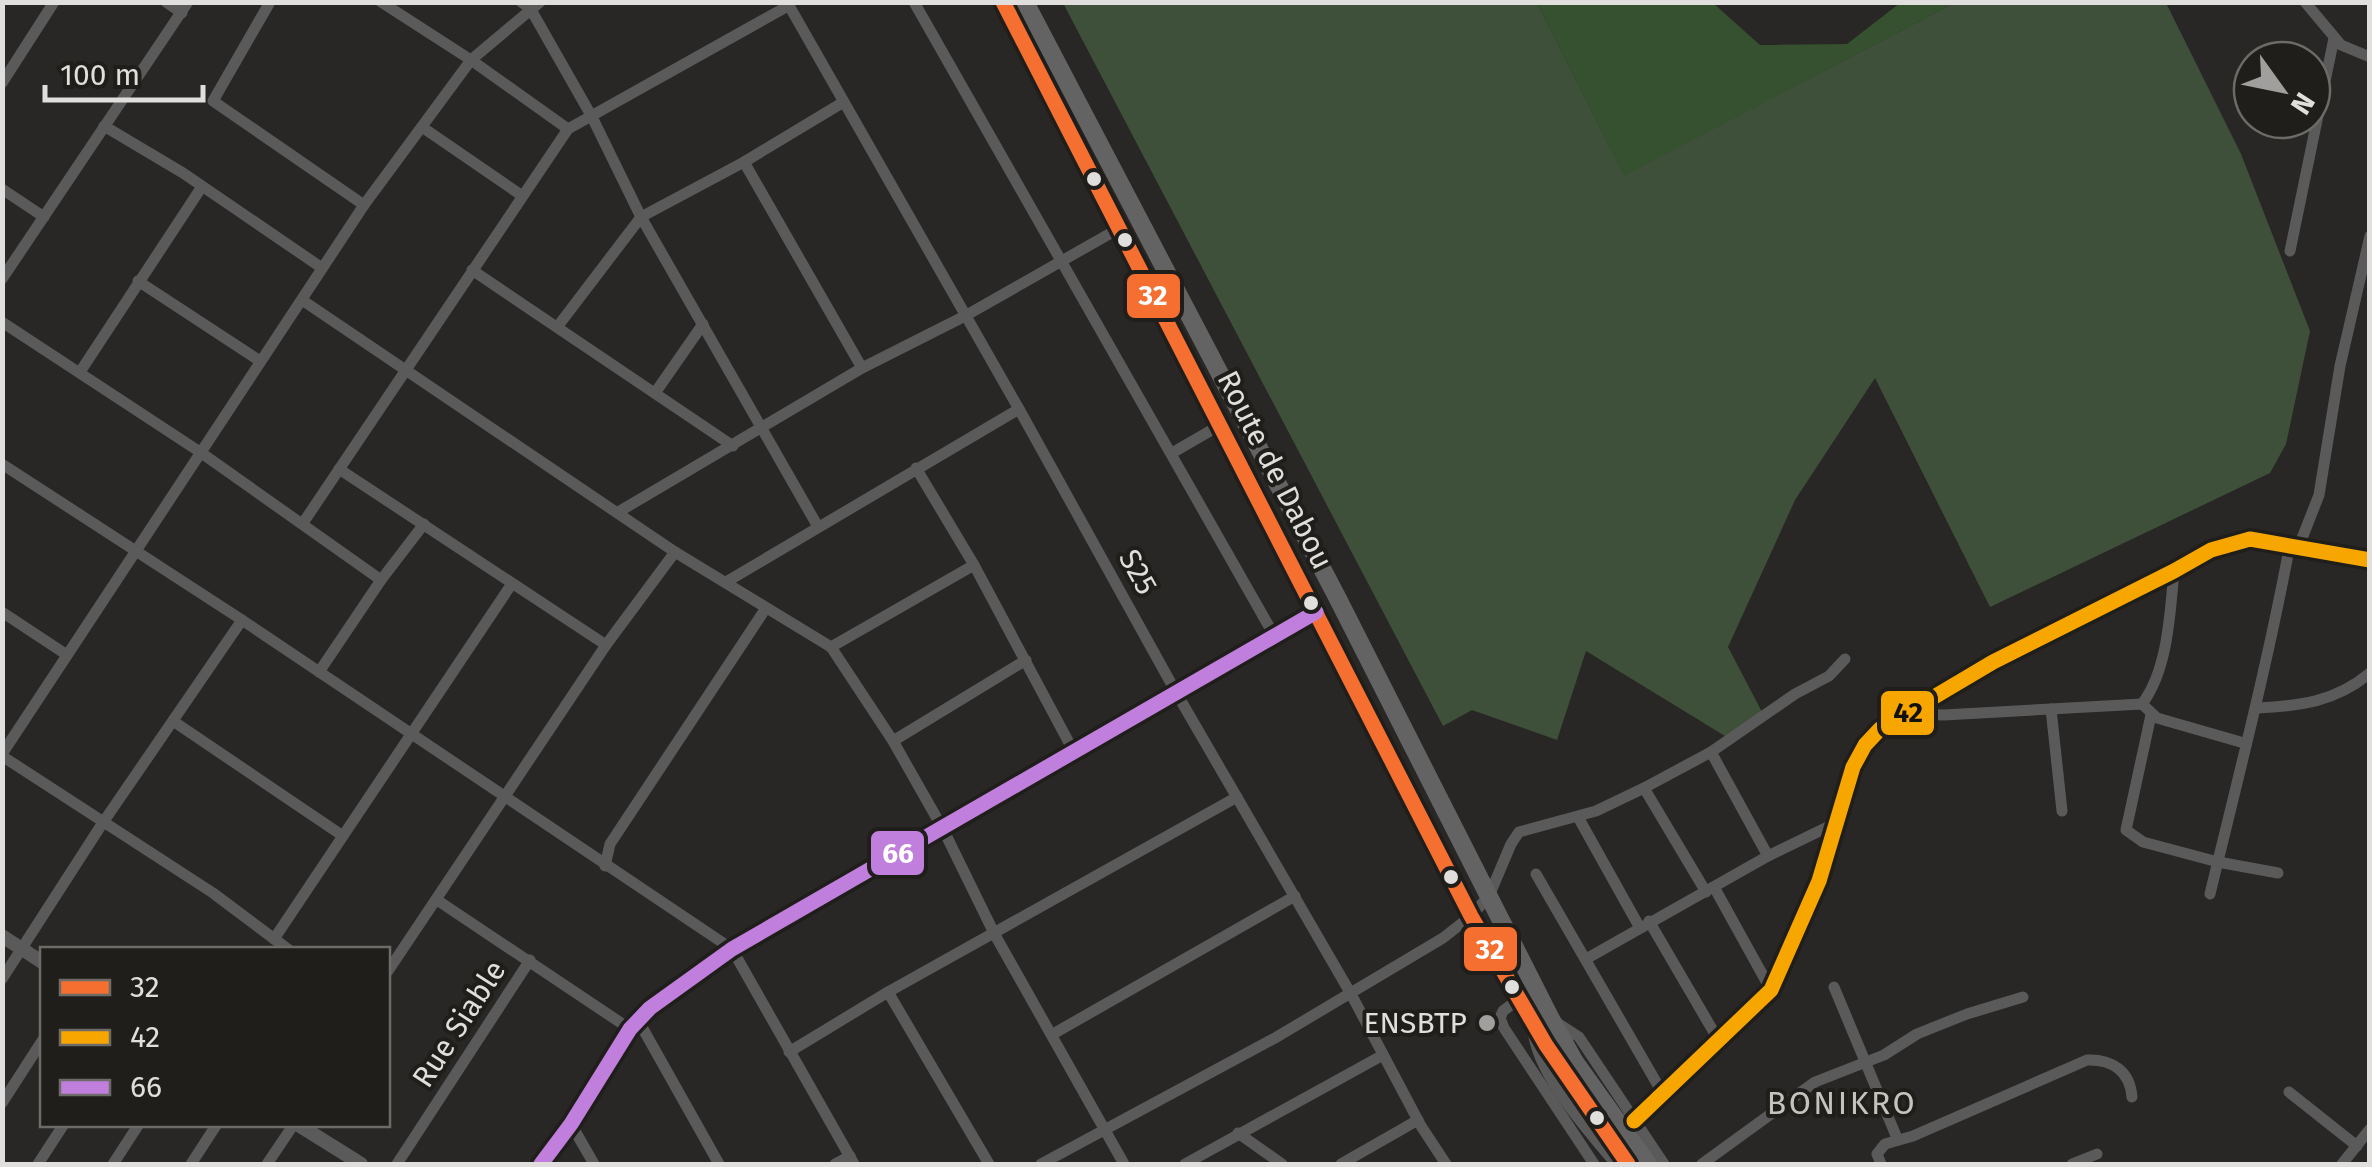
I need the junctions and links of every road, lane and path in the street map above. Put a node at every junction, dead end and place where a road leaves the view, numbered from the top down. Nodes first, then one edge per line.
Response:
1 (54, 2) edge
2 (166, 2) edge
3 (270, 2) edge
4 (381, 2) edge
5 (914, 2) edge
6 (1003, 2) edge
7 (1025, 2) edge
8 (2305, 2) edge
9 (531, 4) edge
10 (788, 4) edge
11 (185, 8) edge
12 (2334, 38) junction
13 (2370, 57) edge
14 (471, 60) junction
15 (2, 83) edge
16 (842, 104) junction
17 (592, 117) junction
18 (104, 126) junction
19 (422, 128) junction
20 (568, 128) junction
21 (744, 162) junction
22 (200, 188) junction
23 (2, 189) edge
24 (521, 195) junction
25 (364, 205) junction
26 (641, 217) junction
27 (44, 218) junction
28 (1118, 228) junction
29 (2370, 236) edge
30 (2290, 251) dead end
31 (1062, 260) junction
32 (322, 268) junction
33 (472, 270) junction
34 (2, 279) edge
35 (138, 281) junction
36 (302, 300) junction
37 (965, 316) junction
38 (2, 322) edge
39 (703, 324) junction
40 (558, 326) junction
41 (260, 361) junction
42 (862, 368) junction
43 (406, 371) junction
44 (80, 372) junction
45 (655, 393) junction
46 (1019, 409) junction
47 (1222, 424) junction
48 (762, 426) junction
49 (732, 446) junction
50 (200, 452) junction
51 (1172, 453) junction
52 (2, 464) edge
53 (916, 468) junction
54 (339, 469) junction
55 (620, 511) junction
56 (303, 522) junction
57 (424, 524) junction
58 (817, 525) junction
59 (2294, 545) junction
60 (135, 551) junction
61 (675, 552) junction
62 (2370, 560) edge
63 (974, 565) junction
64 (2174, 572) junction
65 (381, 580) junction
66 (726, 582) junction
67 (511, 584) junction
68 (766, 608) junction
69 (2, 612) edge
70 (1316, 612) junction
71 (242, 620) junction
72 (1276, 637) junction
73 (606, 645) junction
74 (831, 647) junction
75 (67, 655) junction
76 (1845, 659) dead end
77 (1026, 660) junction
78 (319, 672) junction
79 (2370, 673) edge
80 (1177, 694) junction
81 (2142, 704) junction
82 (2256, 708) junction
83 (2052, 709) junction
84 (1905, 714) junction
85 (2151, 715) junction
86 (173, 721) junction
87 (411, 734) junction
88 (893, 741) junction
89 (2244, 743) junction
90 (1074, 752) junction
91 (1711, 752) junction
92 (2, 755) edge
93 (1644, 788) junction
94 (1236, 796) junction
95 (504, 799) junction
96 (2062, 811) dead end
97 (1578, 817) junction
98 (1838, 822) junction
99 (102, 824) junction
100 (943, 829) junction
101 (343, 836) junction
102 (1768, 856) junction
103 (2218, 862) junction
104 (605, 866) junction
105 (1536, 874) dead end
106 (2278, 874) dead end
107 (1710, 890) junction
108 (2210, 894) dead end
109 (1295, 896) junction
110 (1489, 896) junction
111 (438, 900) junction
112 (1471, 916) junction
113 (1645, 925) junction
114 (994, 935) junction
115 (2, 936) edge
116 (274, 939) junction
117 (285, 947) edge
118 (22, 948) junction
119 (732, 949) junction
120 (1586, 959) junction
121 (530, 960) junction
122 (40, 961) edge
123 (390, 968) edge
124 (2, 979) edge
125 (1834, 987) dead end
126 (1771, 990) junction
127 (888, 992) junction
128 (1351, 994) junction
129 (2024, 997) dead end
130 (1519, 999) junction
131 (1541, 1020) junction
132 (634, 1024) junction
133 (1053, 1034) junction
134 (1719, 1041) junction
135 (40, 1045) edge
136 (789, 1052) junction
137 (1383, 1055) junction
138 (1865, 1061) junction
139 (1544, 1068) junction
140 (1532, 1075) junction
141 (2289, 1092) dead end
142 (1663, 1094) junction
143 (2132, 1097) dead end
144 (2, 1103) edge
145 (1418, 1120) junction
146 (1634, 1121) junction
147 (571, 1124) junction
148 (62, 1127) edge
149 (137, 1127) edge
150 (216, 1127) edge
151 (294, 1127) edge
152 (301, 1127) edge
153 (2370, 1129) edge
154 (1107, 1131) junction
155 (1238, 1133) junction
156 (1897, 1138) junction
157 (2357, 1146) junction
158 (2097, 1154) dead end
159 (852, 1160) edge
160 (355, 1163) edge
161 (38, 1164) edge
162 (113, 1164) edge
163 (191, 1164) edge
164 (267, 1164) edge
165 (397, 1164) edge
166 (540, 1164) edge
167 (594, 1164) edge
168 (719, 1164) edge
169 (835, 1164) edge
170 (989, 1164) edge
171 (1041, 1164) edge
172 (1124, 1164) edge
173 (1184, 1164) edge
174 (1282, 1164) edge
175 (1340, 1164) edge
176 (1446, 1164) edge
177 (1594, 1164) edge
178 (1616, 1164) edge
179 (1628, 1164) edge
180 (1648, 1164) edge
181 (1664, 1164) edge
182 (1702, 1164) edge
183 (1881, 1164) edge
184 (2072, 1164) edge
185 (2342, 1164) edge

1 - 15 street
2 - 11 street
3 - 25 street
4 - 14 street
5 - 31 street
6 - 28 main road, Route de Dabou
7 - 110 main road, Route de Dabou
8 - 12 street
9 - 14 street
9 - 17 street
10 - 16 street, S25
10 - 17 street
11 - 18 street
12 - 13 street
12 - 30 street
14 - 19 street
14 - 20 street
16 - 21 street
16 - 37 street, S25
17 - 20 street
17 - 26 street
18 - 22 street
18 - 27 street
19 - 24 street
19 - 25 street
20 - 24 street
21 - 26 street
21 - 42 street
22 - 32 street
22 - 35 street
23 - 27 street
24 - 33 street
25 - 32 street
26 - 39 street
26 - 40 street
27 - 34 street
28 - 31 street
28 - 47 main road, Route de Dabou
29 - 59 street
31 - 37 street
31 - 51 street
32 - 36 street
33 - 40 street
33 - 43 street
35 - 41 street
35 - 44 street
36 - 41 street
36 - 43 street
37 - 42 street
37 - 46 street, S25
38 - 44 street
39 - 45 street
39 - 48 street
40 - 45 street
41 - 50 street
42 - 48 street
43 - 54 street
43 - 55 street
44 - 50 street
45 - 49 street
46 - 53 street
46 - 80 street, S25
47 - 51 street
47 - 70 main road, Route de Dabou
48 - 49 street
48 - 58 street
49 - 55 street
50 - 56 street
50 - 60 street
51 - 72 street
52 - 60 street
53 - 58 street
53 - 63 street
54 - 56 street
54 - 57 street
55 - 61 street
56 - 65 street
57 - 65 street
57 - 67 street
58 - 66 street
59 - 62 street
59 - 64 street
59 - 82 street
60 - 71 street
60 - 75 street
61 - 66 street
61 - 73 street
63 - 74 street
63 - 77 street
64 - 81 street
64 - 84 street
65 - 78 street
66 - 68 street
67 - 73 street
67 - 87 street
68 - 74 street
68 - 104 street
69 - 75 street
70 - 72 street
70 - 112 main road, Route de Dabou
71 - 78 street
71 - 86 street
72 - 80 street
73 - 95 street
74 - 88 street
75 - 92 street
76 - 91 street
77 - 88 street
77 - 90 street
78 - 87 street
79 - 82 street
80 - 90 street
80 - 94 street, S25
81 - 83 street
81 - 85 street
82 - 89 street
83 - 84 street
83 - 96 street
84 - 98 street
85 - 89 street
85 - 103 street
86 - 99 street
86 - 101 street
87 - 95 street
87 - 101 street
88 - 100 street
89 - 103 street
90 - 100 street
91 - 93 street
91 - 102 street
92 - 99 street
93 - 97 street
93 - 107 street
94 - 109 street, S25
94 - 114 street
95 - 104 street
95 - 111 street
97 - 110 street
97 - 113 street
98 - 102 street
98 - 126 street
99 - 116 street
99 - 118 street
100 - 114 street
100 - 119 street
101 - 116 street
102 - 107 street
103 - 106 street
103 - 108 street
104 - 119 street
105 - 120 street
107 - 113 street
107 - 126 street
109 - 128 street, S25
109 - 133 street
110 - 112 street
110 - 131 main road, Route de Dabou
111 - 121 street
111 - 123 street
112 - 128 street
112 - 130 main road, Route de Dabou
113 - 120 street
113 - 134 street
114 - 127 street
114 - 133 street
115 - 118 street
116 - 117 street
118 - 122 street
118 - 124 street
119 - 132 street
119 - 136 street
120 - 142 street
121 - 132 street
121 - 165 street, Rue Siable
125 - 138 street
126 - 134 street
127 - 136 street
127 - 170 street
128 - 137 street, S25
128 - 154 street
129 - 138 street
130 - 131 main road, Route de Dabou
130 - 140 street
131 - 139 street
131 - 146 street
131 - 179 main road, Route de Dabou
131 - 180 main road, Route de Dabou
132 - 147 street
132 - 168 street
133 - 154 street
134 - 142 street
135 - 144 street
136 - 159 street
137 - 145 street, S25
137 - 155 street
138 - 156 street
138 - 182 street
139 - 140 street
139 - 178 street
140 - 177 street
141 - 157 street
142 - 146 street
143 - 156 street
145 - 175 street
145 - 176 street, S25
146 - 181 street
147 - 166 street
147 - 167 street
148 - 161 street
149 - 162 street
150 - 163 street
151 - 164 street
152 - 160 street
153 - 157 street
154 - 171 street
154 - 172 street
155 - 173 street
155 - 174 street
156 - 183 street
157 - 185 street
158 - 184 street
159 - 169 street

